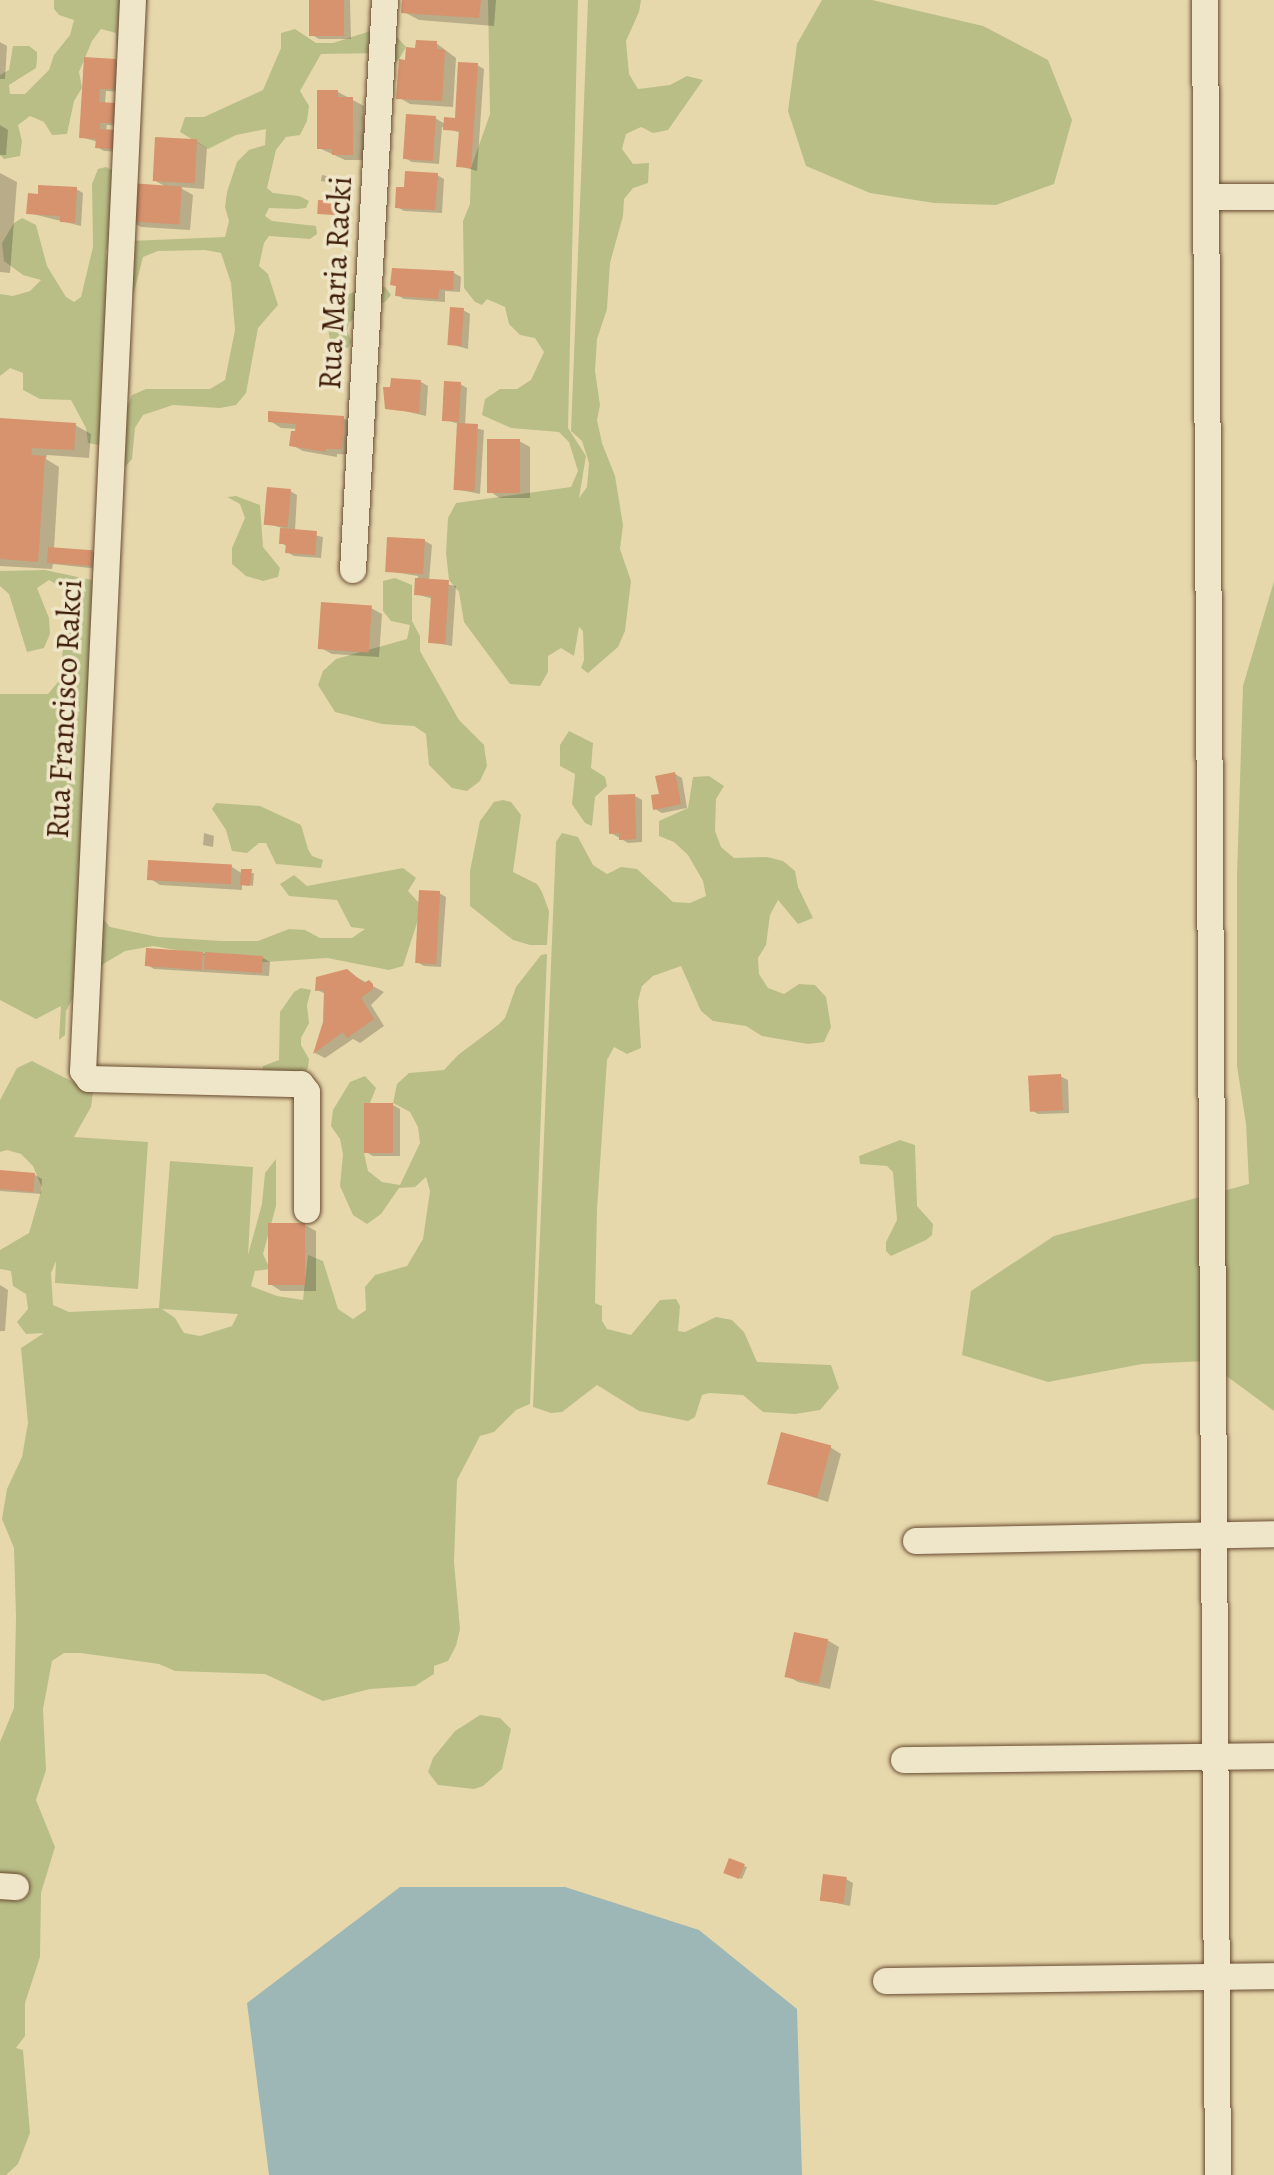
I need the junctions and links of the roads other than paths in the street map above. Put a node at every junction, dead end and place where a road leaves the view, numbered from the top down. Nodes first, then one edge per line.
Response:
1 (133, 0) edge
2 (385, 0) edge
3 (1205, 0) edge
4 (1207, 197) junction
5 (1274, 197) edge
6 (353, 570) dead end
7 (307, 1210) dead end
8 (1216, 1534) junction
9 (1274, 1534) edge
10 (916, 1541) dead end
11 (1215, 1755) junction
12 (1274, 1756) edge
13 (904, 1760) dead end
14 (1219, 1976) junction
15 (1274, 1976) edge
16 (886, 1981) dead end
17 (1218, 2175) edge

1 - 7 street, Rua Francisco Rakci
2 - 6 street, Rua Maria Racki
3 - 4 street
4 - 5 street
4 - 8 street
8 - 9 street
8 - 10 street
8 - 11 street
11 - 12 street
11 - 13 street
11 - 14 street
14 - 15 street
14 - 16 street
14 - 17 street

